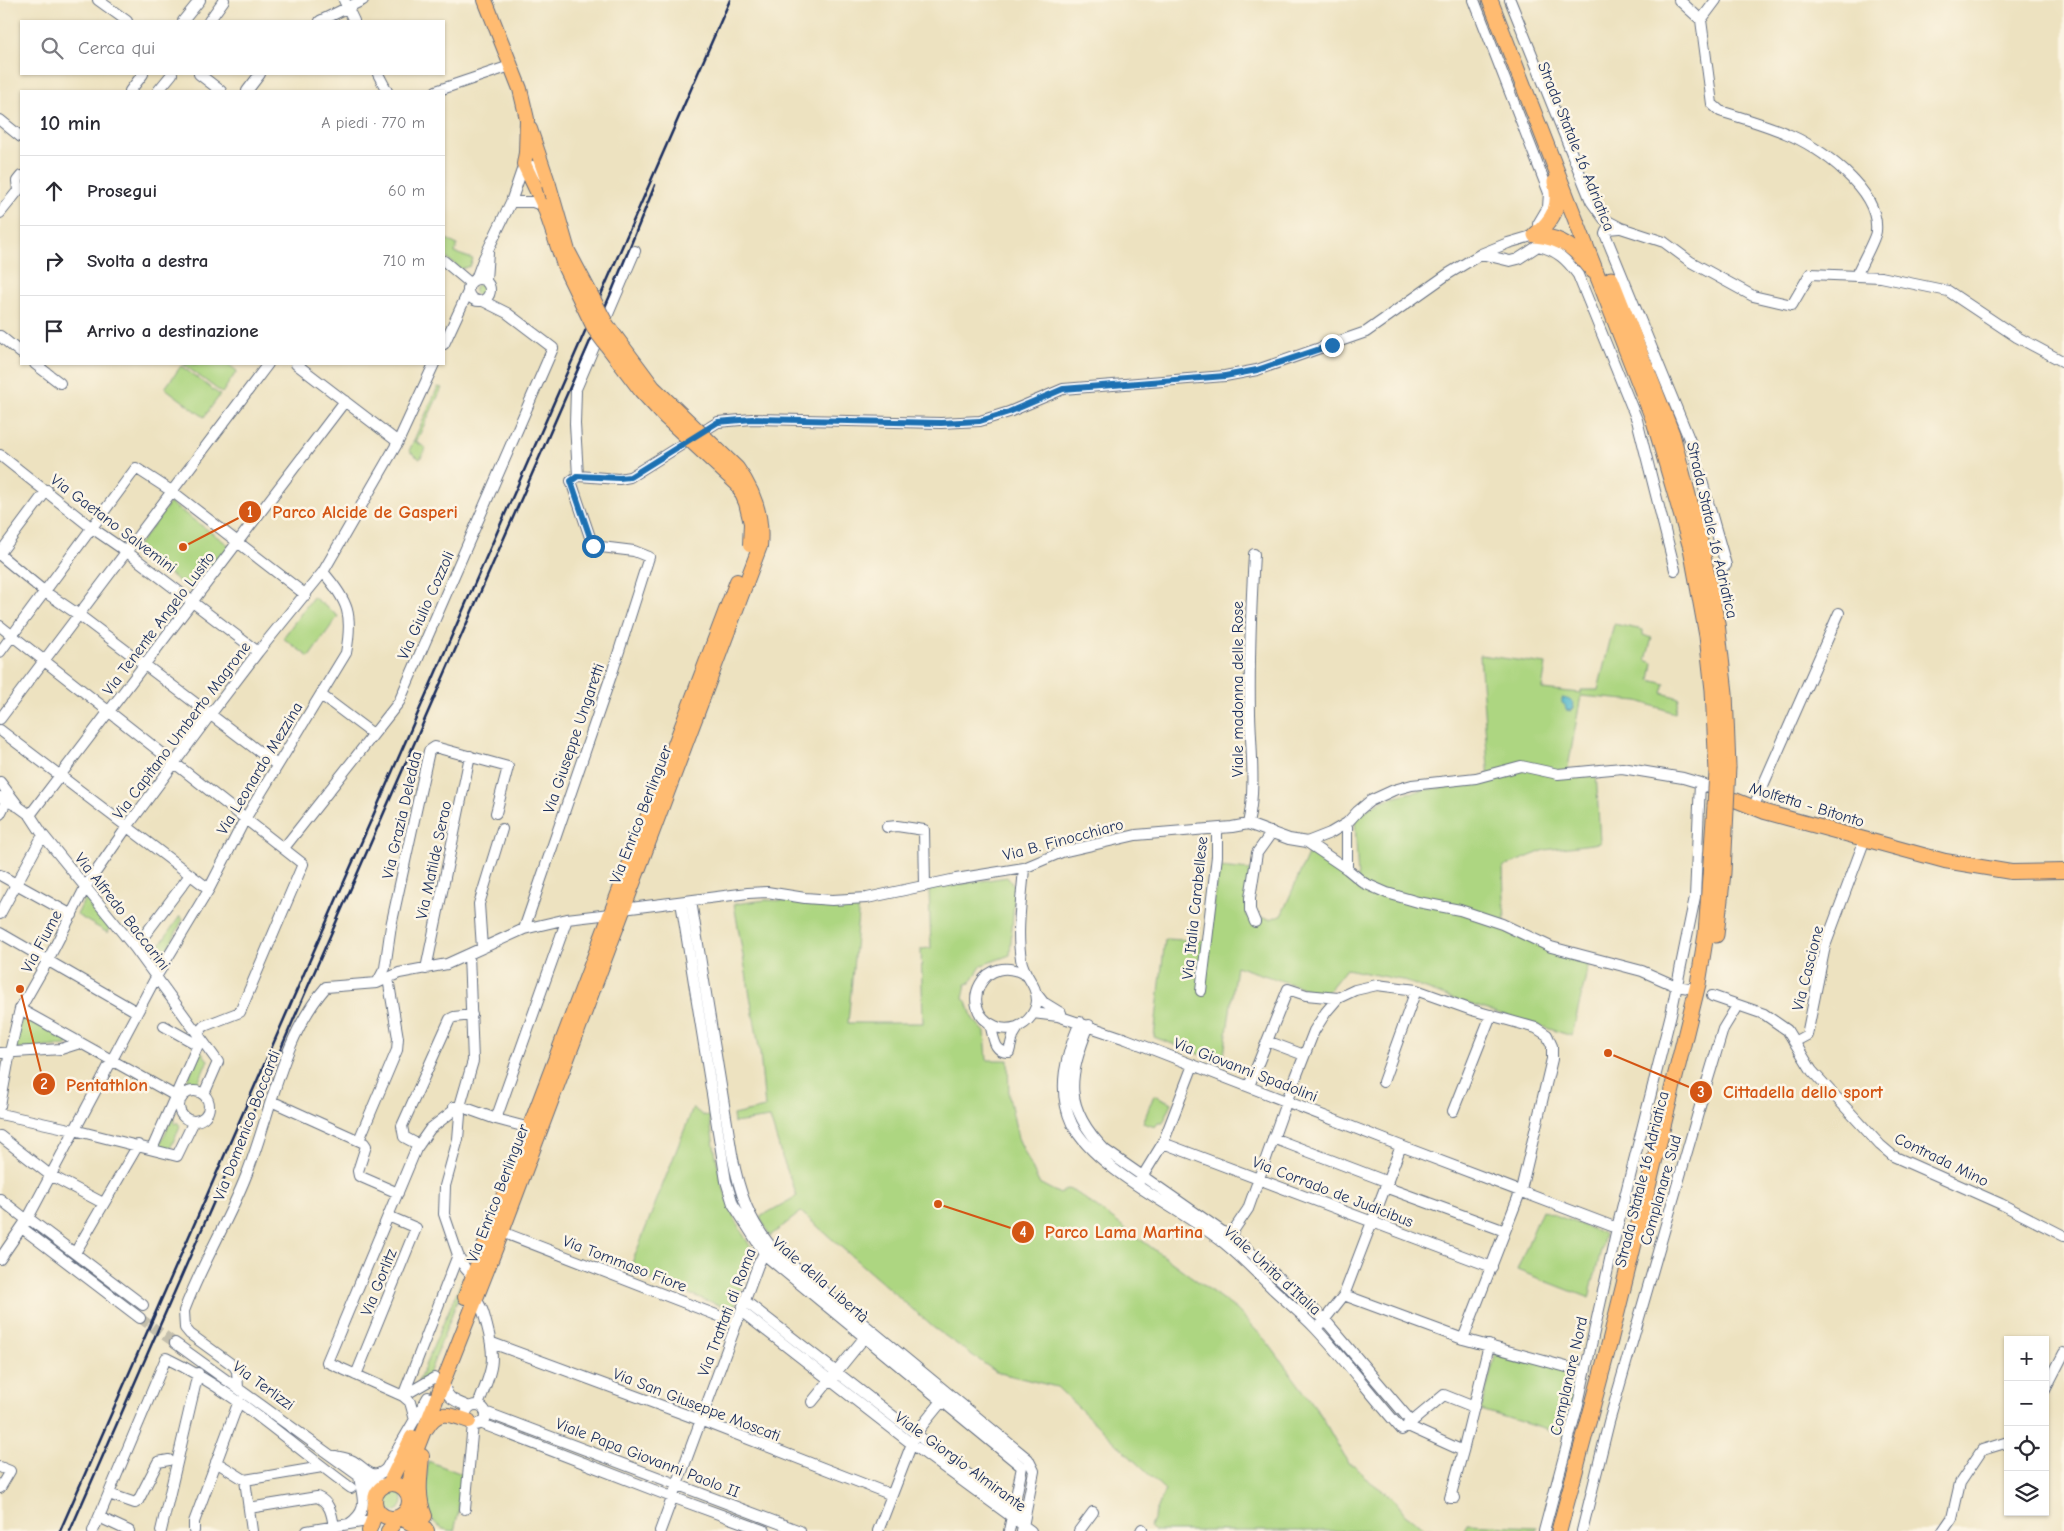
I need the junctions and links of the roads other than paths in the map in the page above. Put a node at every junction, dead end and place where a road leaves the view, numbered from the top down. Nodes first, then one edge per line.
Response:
1 (98, 0) edge
2 (200, 0) edge
3 (224, 0) edge
4 (363, 0) edge
5 (486, 0) edge
6 (1474, 0) edge
7 (1490, 0) edge
8 (1500, 0) edge
9 (1510, 0) edge
10 (1679, 0) edge
11 (1716, 0) edge
12 (346, 4) edge
13 (126, 20) edge
14 (184, 20) edge
15 (210, 20) edge
16 (322, 20) edge
17 (354, 20) edge
18 (1701, 20) junction
19 (510, 66) junction
20 (142, 75) edge
21 (171, 75) edge
22 (200, 75) edge
23 (259, 75) edge
24 (379, 75) edge
25 (131, 90) edge
26 (159, 90) edge
27 (220, 90) edge
28 (248, 90) edge
29 (386, 90) edge
30 (439, 90) edge
31 (527, 119) junction
32 (0, 120) edge
33 (20, 136) edge
34 (1552, 157) junction
35 (524, 164) junction
36 (20, 178) edge
37 (549, 185) junction
38 (20, 189) edge
39 (511, 202) junction
40 (544, 206) junction
41 (0, 212) edge
42 (1621, 228) junction
43 (1536, 235) junction
44 (1517, 240) junction
45 (635, 251) dead end
46 (1481, 254) junction
47 (445, 262) edge
48 (1856, 276) junction
49 (1601, 282) junction
50 (475, 283) junction
51 (490, 291) junction
52 (480, 301) junction
53 (459, 313) junction
54 (507, 313) junction
55 (0, 336) edge
56 (445, 342) edge
57 (20, 352) edge
58 (2064, 362) edge
59 (36, 365) edge
60 (267, 365) edge
61 (297, 365) edge
62 (430, 366) edge
63 (60, 383) dead end
64 (345, 401) junction
65 (398, 442) junction
66 (0, 455) edge
67 (578, 476) junction
68 (47, 490) junction
69 (173, 492) junction
70 (92, 528) junction
71 (238, 543) junction
72 (755, 546) junction
73 (127, 552) junction
74 (0, 554) edge
75 (1254, 554) dead end
76 (1726, 565) dead end
77 (1675, 570) dead end
78 (323, 572) junction
79 (45, 592) junction
80 (306, 595) junction
81 (193, 602) junction
82 (1839, 613) dead end
83 (79, 615) junction
84 (0, 626) edge
85 (13, 636) junction
86 (0, 652) edge
87 (258, 652) junction
88 (44, 662) junction
89 (145, 665) junction
90 (320, 695) junction
91 (110, 711) junction
92 (210, 715) junction
93 (0, 719) edge
94 (0, 730) edge
95 (373, 734) junction
96 (470, 756) junction
97 (174, 763) junction
98 (277, 765) junction
99 (1723, 769) junction
100 (60, 775) junction
101 (0, 782) edge
102 (1700, 783) junction
103 (4, 799) edge
104 (1725, 805) junction
105 (19, 807) junction
106 (1753, 808) junction
107 (496, 813) dead end
108 (0, 814) edge
109 (30, 815) junction
110 (245, 819) junction
111 (1346, 823) junction
112 (1248, 824) junction
113 (127, 827) junction
114 (887, 827) dead end
115 (1217, 828) junction
116 (502, 829) dead end
117 (1272, 832) junction
118 (43, 835) junction
119 (1865, 839) junction
120 (1307, 842) junction
121 (284, 848) junction
122 (1024, 868) junction
123 (1348, 868) junction
124 (2064, 871) edge
125 (0, 875) edge
126 (190, 875) junction
127 (17, 884) junction
128 (86, 886) junction
129 (925, 886) junction
130 (209, 888) junction
131 (686, 901) junction
132 (621, 910) junction
133 (0, 914) edge
134 (72, 915) junction
135 (568, 919) junction
136 (1255, 922) dead end
137 (524, 929) junction
138 (0, 933) edge
139 (135, 948) junction
140 (482, 948) junction
141 (1019, 948) junction
142 (469, 954) junction
143 (388, 955) junction
144 (48, 960) junction
145 (1006, 968) junction
146 (426, 969) junction
147 (399, 973) junction
148 (1027, 976) junction
149 (156, 977) junction
150 (388, 978) junction
151 (377, 983) junction
152 (1676, 986) junction
153 (1689, 988) dead end
154 (1416, 990) junction
155 (1201, 991) dead end
156 (1036, 993) junction
157 (1306, 995) junction
158 (1712, 996) dead end
159 (1338, 998) junction
160 (1737, 1006) junction
161 (1329, 1008) junction
162 (20, 1009) junction
163 (137, 1012) junction
164 (1033, 1013) junction
165 (472, 1015) junction
166 (1491, 1015) junction
167 (990, 1024) junction
168 (1085, 1024) junction
169 (164, 1026) dead end
170 (1019, 1026) junction
171 (198, 1032) junction
172 (1267, 1041) junction
173 (1794, 1042) junction
174 (80, 1043) junction
175 (198, 1045) junction
176 (5, 1053) edge
177 (1304, 1055) junction
178 (111, 1060) junction
179 (1193, 1064) junction
180 (1383, 1082) dead end
181 (1249, 1086) junction
182 (204, 1094) junction
183 (178, 1098) junction
184 (271, 1101) junction
185 (1285, 1104) junction
186 (0, 1106) edge
187 (459, 1110) junction
188 (1453, 1111) dead end
189 (0, 1114) edge
190 (496, 1119) junction
191 (194, 1121) junction
192 (530, 1128) junction
193 (74, 1130) junction
194 (0, 1136) edge
195 (1273, 1138) junction
196 (363, 1142) junction
197 (1163, 1143) junction
198 (138, 1145) junction
199 (419, 1145) junction
200 (1401, 1146) junction
201 (152, 1149) junction
202 (50, 1175) junction
203 (1259, 1179) junction
204 (1140, 1181) junction
205 (1386, 1184) junction
206 (1521, 1190) junction
207 (398, 1193) junction
208 (0, 1199) edge
209 (103, 1203) junction
210 (388, 1216) junction
211 (26, 1222) junction
212 (1372, 1222) junction
213 (1617, 1228) junction
214 (1505, 1231) junction
215 (502, 1232) junction
216 (2064, 1236) edge
217 (1227, 1239) junction
218 (766, 1248) junction
219 (75, 1253) junction
220 (458, 1254) junction
221 (0, 1260) edge
222 (1492, 1267) junction
223 (473, 1277) junction
224 (1344, 1295) junction
225 (475, 1298) junction
226 (745, 1300) junction
227 (143, 1305) tunnel mouth
228 (741, 1312) junction
229 (140, 1318) tunnel mouth
230 (1325, 1320) junction
231 (737, 1323) junction
232 (1316, 1329) junction
233 (868, 1333) junction
234 (1463, 1339) junction
235 (175, 1343) tunnel mouth
236 (492, 1343) junction
237 (1490, 1345) junction
238 (2064, 1353) edge
239 (837, 1372) junction
240 (1585, 1372) junction
241 (198, 1374) junction
242 (356, 1375) junction
243 (439, 1377) junction
244 (830, 1380) junction
245 (2049, 1382) edge
246 (238, 1388) junction
247 (403, 1396) junction
248 (946, 1396) junction
249 (428, 1397) junction
250 (239, 1401) junction
251 (812, 1402) dead end
252 (1474, 1407) junction
253 (430, 1411) junction
254 (474, 1415) junction
255 (414, 1420) junction
256 (700, 1420) junction
257 (1405, 1428) junction
258 (916, 1433) junction
259 (2004, 1443) edge
260 (912, 1444) junction
261 (582, 1447) junction
262 (1463, 1451) junction
263 (333, 1456) junction
264 (169, 1460) dead end
265 (576, 1461) junction
266 (216, 1462) junction
267 (1027, 1465) junction
268 (322, 1467) junction
269 (5, 1469) edge
270 (359, 1476) junction
271 (245, 1480) junction
272 (389, 1484) junction
273 (677, 1484) junction
274 (0, 1488) edge
275 (351, 1488) dead end
276 (109, 1494) junction
277 (892, 1495) junction
278 (672, 1497) junction
279 (409, 1498) junction
280 (1455, 1498) dead end
281 (375, 1504) junction
282 (249, 1508) junction
283 (465, 1509) dead end
284 (1093, 1512) dead end
285 (1013, 1514) junction
286 (99, 1517) junction
287 (772, 1520) junction
288 (349, 1524) junction
289 (398, 1524) edge
290 (371, 1526) edge
291 (334, 1527) junction
292 (1026, 1529) edge
293 (93, 1531) edge
294 (129, 1531) edge
295 (161, 1531) edge
296 (194, 1531) edge
297 (252, 1531) edge
298 (307, 1531) edge
299 (388, 1531) edge
300 (412, 1531) edge
301 (426, 1531) edge
302 (436, 1531) edge
303 (660, 1531) edge
304 (766, 1531) edge
305 (800, 1531) edge
306 (878, 1531) edge
307 (1009, 1531) edge
308 (1079, 1531) edge
309 (1544, 1531) edge
310 (1559, 1531) edge
311 (1568, 1531) edge
312 (1582, 1531) edge
313 (1943, 1531) edge

1 - 13 street
2 - 14 street
3 - 15 street
4 - 12 street
5 - 19 main road
6 - 44 street
7 - 34 highway, Strada Statale 16 Adriatica
8 - 99 highway, Strada Statale 16 Adriatica
9 - 42 street
10 - 18 street
11 - 18 street
12 - 16 street
12 - 17 street
18 - 48 street
19 - 30 street
19 - 31 main road
20 - 25 street
21 - 26 street
22 - 27 street
23 - 28 street
24 - 29 street
31 - 35 main road
31 - 37 main road, Via Enrico Berlinguer
32 - 33 street
34 - 43 highway
34 - 49 highway, Strada Statale 16 Adriatica
35 - 37 street, Via Enrico Berlinguer
35 - 39 street
35 - 40 main road, Via Enrico Berlinguer
36 - 38 street
37 - 72 main road, Via Enrico Berlinguer, bridge
38 - 41 street
39 - 40 street
39 - 50 street
40 - 72 main road, Via Enrico Berlinguer, bridge
42 - 48 street
42 - 76 street
43 - 44 street
43 - 49 highway
44 - 46 street
45 - 67 street
46 - 67 street
46 - 77 street
47 - 50 street, Via Giulio Cozzoli
48 - 58 street
49 - 99 highway, Strada Statale 16 Adriatica
50 - 51 street, Via Giulio Cozzoli
50 - 52 street, Via Giulio Cozzoli
50 - 53 street
51 - 52 street
51 - 54 street, Via Giulio Cozzoli
52 - 53 street
52 - 54 street, Via Giulio Cozzoli
53 - 56 street
54 - 95 street, Via Giulio Cozzoli
55 - 57 street
59 - 63 street
60 - 69 street
61 - 64 street
62 - 65 street, Via Capitano Umberto Magrone
64 - 65 street
64 - 71 street, Via Tenente Angelo Lusito
65 - 78 street, Via Capitano Umberto Magrone
66 - 68 street, Via Gaetano Salvemini
67 - 137 street, Via Giuseppe Ungaretti
68 - 70 street, Via Gaetano Salvemini
68 - 74 street
69 - 70 street
69 - 71 street
69 - 73 street
70 - 73 street, Via Gaetano Salvemini
70 - 79 street
71 - 80 street
71 - 81 street, Via Tenente Angelo Lusito
72 - 132 main road, Via Enrico Berlinguer
73 - 81 street, Via Gaetano Salvemini
73 - 83 street
74 - 79 street
75 - 112 street, Viale madonna delle Rose
78 - 80 street, Via Capitano Umberto Magrone
78 - 90 street, Via Leonardo Mezzina
79 - 83 street
79 - 85 street
80 - 87 street, Via Capitano Umberto Magrone
81 - 87 street, Via Gaetano Salvemini
81 - 89 street, Via Tenente Angelo Lusito
82 - 106 street
83 - 88 street
83 - 89 street
84 - 85 street
85 - 86 street
85 - 88 street
87 - 92 street, Via Capitano Umberto Magrone
88 - 91 street
88 - 93 street
89 - 91 street, Via Tenente Angelo Lusito
89 - 92 street
90 - 95 street
90 - 98 street, Via Leonardo Mezzina
91 - 97 street
91 - 100 street, Via Tenente Angelo Lusito
92 - 97 street, Via Capitano Umberto Magrone
92 - 98 street
94 - 100 street
95 - 121 street, Via Giulio Cozzoli
96 - 107 street, Via Grazia Deledda
96 - 143 street, Via Grazia Deledda
96 - 146 street, Via Matilde Serao
97 - 110 street
97 - 113 street, Via Capitano Umberto Magrone
98 - 110 street, Via Leonardo Mezzina
99 - 104 highway, Strada Statale 16 Adriatica, bridge
100 - 109 street, Via Tenente Angelo Lusito
100 - 113 street
101 - 105 street, Via Alfredo Baccarini
102 - 104 street, Molfetta - Bitonto
102 - 111 street, Molfetta - Bitonto
102 - 152 street
103 - 105 street
103 - 108 street
104 - 106 main road, Molfetta - Bitonto
104 - 310 highway, Strada Statale 16 Adriatica
104 - 311 highway, Strada Statale 16 Adriatica
105 - 109 street, Via Alfredo Baccarini
106 - 119 main road, Molfetta - Bitonto
109 - 118 street, Via Alfredo Baccarini
110 - 121 street
110 - 130 street, Via Leonardo Mezzina
111 - 120 street, Molfetta - Bitonto
111 - 123 street
112 - 115 street, Via B. Finocchiaro
112 - 117 street, Via B. Finocchiaro
113 - 126 street
113 - 128 street, Via Capitano Umberto Magrone
114 - 129 street
115 - 122 street, Via B. Finocchiaro
115 - 155 street, Via Italia Carabellese
116 - 140 street
117 - 120 street, Via B. Finocchiaro
117 - 136 street
118 - 127 street
118 - 128 street, Via Alfredo Baccarini
119 - 124 main road, Molfetta - Bitonto
119 - 173 street, Via Cascione
120 - 123 street
121 - 171 street
122 - 129 street, Via B. Finocchiaro
122 - 141 street
123 - 152 street
125 - 127 street
126 - 130 street
126 - 139 street
127 - 133 street
127 - 134 street
128 - 134 street, Via Fiume
128 - 139 street, Via Alfredo Baccarini
129 - 131 street, Via B. Finocchiaro
130 - 149 street, Via Leonardo Mezzina
131 - 132 street, Via B. Finocchiaro
131 - 218 street, Viale della Libertà
132 - 135 street, Via B. Finocchiaro
132 - 192 main road, Via Enrico Berlinguer
132 - 215 main road, Via Enrico Berlinguer
134 - 144 street, Via Fiume
135 - 137 street, Via Domenico Boccardi
135 - 190 street
137 - 140 street, Via Domenico Boccardi
138 - 144 street
139 - 149 street, Via Alfredo Baccarini
140 - 142 street, Via Domenico Boccardi
141 - 145 street
141 - 148 street
142 - 146 street, Via Domenico Boccardi
142 - 165 street
143 - 147 street
143 - 151 street, Via Grazia Deledda
144 - 162 street, Via Fiume
144 - 163 street
145 - 148 street
145 - 167 street
146 - 147 street, Via Domenico Boccardi
147 - 150 street, Via Domenico Boccardi
148 - 156 street
149 - 163 street, Via Leonardo Mezzina
149 - 171 street, Via Alfredo Baccarini
150 - 151 street, Via Domenico Boccardi
150 - 196 street
151 - 184 street, Via Domenico Boccardi
152 - 153 street
152 - 213 street, Complanare Nord
154 - 159 street
154 - 166 street
154 - 180 street
156 - 164 street
156 - 168 street, Via Giovanni Spadolini
157 - 159 street
157 - 161 street
157 - 172 street
158 - 160 street, Contrada Mino
159 - 161 street
160 - 173 street, Contrada Mino
160 - 312 street, Complanare Sud
161 - 177 street
162 - 174 street
162 - 176 street, Via Fiume
163 - 178 street, Via Leonardo Mezzina
164 - 168 street, Via Giovanni Spadolini
164 - 170 street
165 - 187 street
165 - 199 street
166 - 188 street
166 - 206 street
167 - 170 street
167 - 170 street
168 - 179 street, Via Giovanni Spadolini
168 - 204 street, Viale Unita d'Italia
169 - 175 street
171 - 175 street
171 - 182 street, Via Alfredo Baccarini
172 - 177 street
172 - 181 street
173 - 216 street, Contrada Mino
174 - 176 street
174 - 178 street
175 - 183 street
176 - 186 street, Via Fiume
177 - 185 street
178 - 183 street
178 - 193 street, Via Leonardo Mezzina
179 - 181 street, Via Giovanni Spadolini
179 - 197 street
181 - 185 street, Via Giovanni Spadolini
182 - 183 street
182 - 191 street
183 - 191 street
183 - 201 street
184 - 196 street
184 - 246 street, Via Domenico Boccardi
185 - 195 street
185 - 200 street, Via Giovanni Spadolini
187 - 190 street
187 - 199 street
187 - 220 street
189 - 193 street
190 - 192 street
191 - 201 street
192 - 223 main road, Via Enrico Berlinguer
193 - 198 street
193 - 202 street, Via Leonardo Mezzina
194 - 202 street
195 - 203 street
195 - 205 street
196 - 207 street
197 - 203 street, Via Corrado de Judicibus
197 - 204 street
198 - 201 street
198 - 209 street
199 - 207 street
200 - 205 street
200 - 206 street, Via Giovanni Spadolini
202 - 209 street
202 - 211 street, Via Leonardo Mezzina
203 - 212 street, Via Corrado de Judicibus
203 - 217 street
204 - 217 street, Viale Unita d'Italia
205 - 212 street
205 - 214 street
206 - 213 street
206 - 214 street
207 - 210 street
208 - 211 street
209 - 219 street
210 - 242 street, Via Gorlitz
210 - 242 street
211 - 219 street
211 - 221 street, Via Leonardo Mezzina
211 - 229 street
212 - 222 street, Via Corrado de Judicibus
212 - 224 street
213 - 240 street, Complanare Nord
214 - 222 street
215 - 225 main road, Via Enrico Berlinguer
215 - 231 street, Via Tommaso Fiore
217 - 230 street, Viale Unita d'Italia
217 - 232 street, Viale Unita d'Italia
218 - 226 street, Via Trattati di Roma
218 - 233 street, Viale della Libertà
219 - 227 street
220 - 223 street
220 - 247 street
222 - 234 street
223 - 243 main road, Via Enrico Berlinguer
224 - 230 street
224 - 234 street
225 - 236 street
225 - 243 main road, Via Enrico Berlinguer
226 - 228 street, Via Trattati di Roma
226 - 239 street, Viale Giorgio Almirante
228 - 231 street, Via Trattati di Roma
228 - 244 street, Viale Giorgio Almirante
230 - 232 street
230 - 257 street, Viale Unita d'Italia
231 - 256 street, Via Trattati di Roma
232 - 257 street, Viale Unita d'Italia
233 - 239 street
233 - 248 street, Viale della Libertà
234 - 237 street
235 - 246 street, Via Terlizzi
236 - 254 street
236 - 256 street, Via San Giuseppe Moscati
237 - 240 street
237 - 252 street
238 - 245 street
239 - 244 street
239 - 258 street, Viale Giorgio Almirante
240 - 309 street, Complanare Nord
241 - 250 street
241 - 276 street
241 - 295 street
242 - 247 street
243 - 247 street
243 - 249 main road, Via Enrico Berlinguer
243 - 253 main road, Via Enrico Berlinguer
243 - 254 street
244 - 251 street
244 - 260 street, Viale Giorgio Almirante
246 - 263 street, Via Terlizzi
247 - 255 street
248 - 258 street
248 - 267 street, Viale della Libertà
249 - 255 street, Via Terlizzi
249 - 272 main road, Via Enrico Berlinguer
250 - 266 street
250 - 268 street
252 - 257 street
252 - 262 street
253 - 254 street, Viale Papa Giovanni Paolo II
253 - 279 main road, Via Enrico Berlinguer
254 - 261 street, Viale Papa Giovanni Paolo II
254 - 265 street, Viale Papa Giovanni Paolo II
254 - 283 street
254 - 302 main road
255 - 263 street, Via Terlizzi
256 - 273 street, Via Trattati di Roma
256 - 277 street, Via San Giuseppe Moscati
257 - 262 street
258 - 260 street
258 - 285 street, Viale Giorgio Almirante
259 - 313 street
260 - 277 street
260 - 285 street, Viale Giorgio Almirante
261 - 265 street
261 - 273 street, Viale Papa Giovanni Paolo II
262 - 280 street
263 - 270 street, Via Terlizzi
264 - 276 street
265 - 278 street, Viale Papa Giovanni Paolo II
266 - 271 street
266 - 296 street
267 - 285 street
267 - 292 street
268 - 271 street
268 - 275 street
269 - 274 street
270 - 272 street, Via Terlizzi
270 - 281 street, Via Terlizzi
270 - 288 street
271 - 282 street
272 - 279 main road
272 - 281 main road
273 - 278 street, Via Trattati di Roma
273 - 287 street, Viale Papa Giovanni Paolo II
276 - 286 street
277 - 306 street
278 - 303 street, Via Trattati di Roma
278 - 304 street, Viale Papa Giovanni Paolo II
279 - 289 main road
279 - 301 main road
281 - 289 main road
281 - 290 main road
282 - 291 street
282 - 297 street
284 - 308 street
285 - 292 street, Viale Giorgio Almirante
285 - 307 street
286 - 293 street
286 - 294 street
287 - 304 street
287 - 305 street, Viale Papa Giovanni Paolo II
288 - 290 street
288 - 291 street
289 - 299 main road
289 - 300 main road
289 - 301 main road
291 - 298 street

